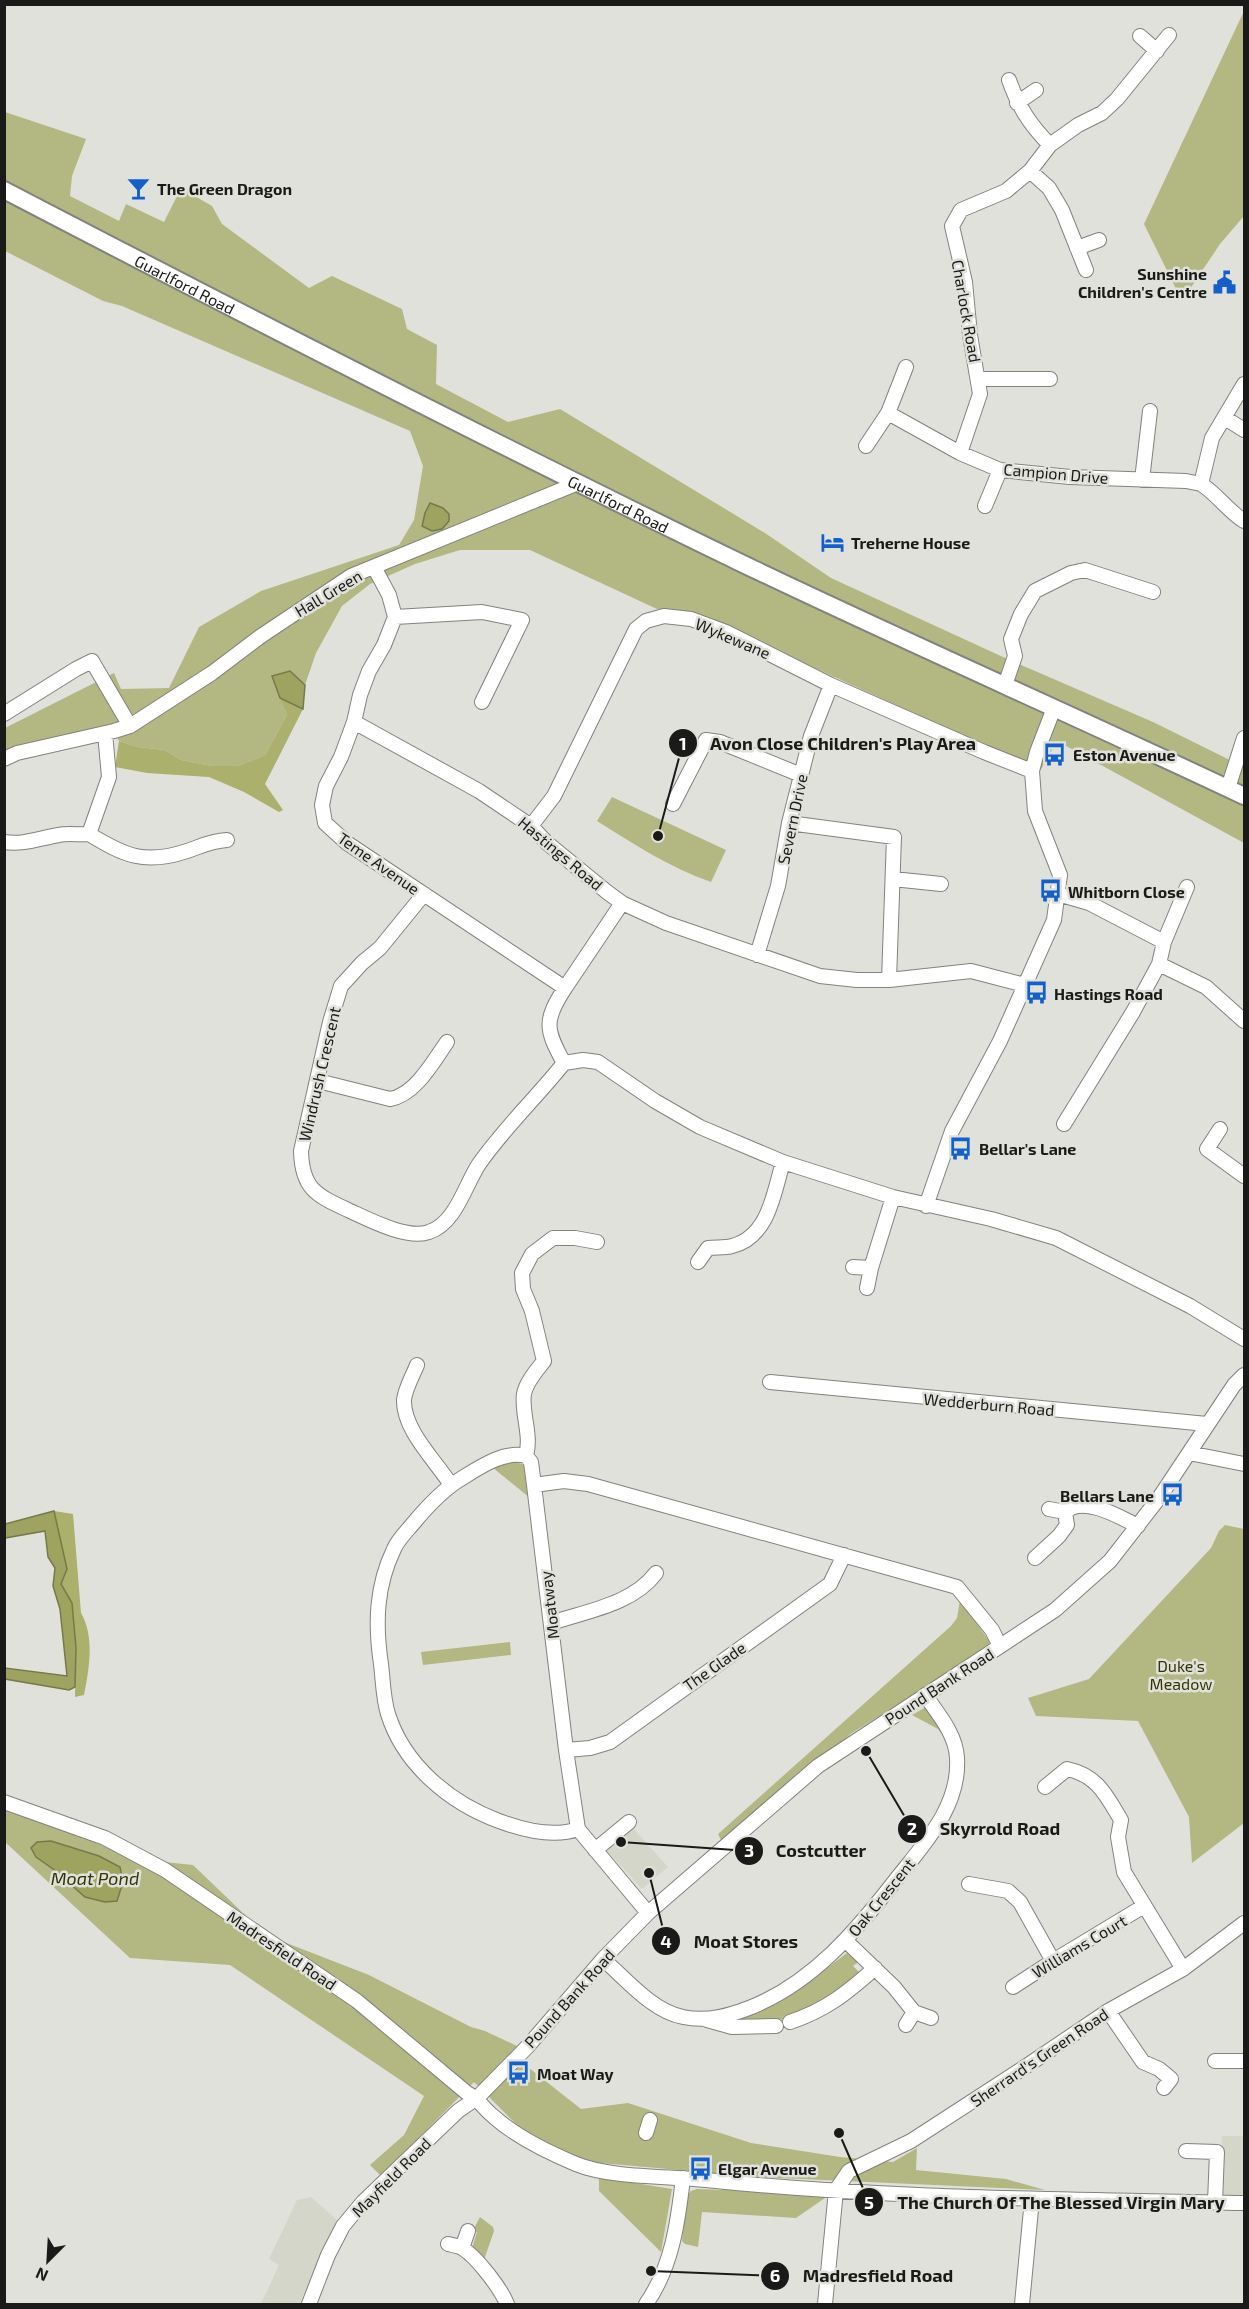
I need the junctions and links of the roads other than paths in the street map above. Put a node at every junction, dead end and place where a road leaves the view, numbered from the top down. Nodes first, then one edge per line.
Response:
1 (1169, 35) dead end
2 (1140, 36) dead end
3 (1157, 51) junction
4 (1009, 80) dead end
5 (1036, 90) dead end
6 (1017, 103) junction
7 (1050, 145) junction
8 (1030, 171) junction
9 (4, 190) edge
10 (1099, 240) dead end
11 (1077, 248) junction
12 (1086, 270) dead end
13 (906, 367) dead end
14 (979, 379) junction
15 (1050, 379) dead end
16 (1245, 384) edge
17 (1150, 411) dead end
18 (888, 413) junction
19 (1225, 418) junction
20 (1245, 430) edge
21 (866, 446) dead end
22 (960, 453) junction
23 (1000, 470) junction
24 (1142, 480) junction
25 (578, 483) junction
26 (1201, 483) junction
27 (985, 506) dead end
28 (1245, 521) edge
29 (374, 567) junction
30 (1153, 592) dead end
31 (395, 617) junction
32 (831, 685) junction
33 (1005, 685) junction
34 (482, 702) dead end
35 (1054, 708) junction
36 (4, 714) edge
37 (354, 722) junction
38 (130, 726) junction
39 (105, 733) junction
40 (1245, 738) edge
41 (4, 759) edge
42 (1032, 771) junction
43 (801, 776) junction
44 (1228, 788) junction
45 (1245, 796) edge
46 (673, 804) dead end
47 (789, 823) junction
48 (531, 826) junction
49 (89, 834) junction
50 (227, 840) dead end
51 (4, 842) edge
52 (893, 879) junction
53 (941, 884) dead end
54 (1187, 887) dead end
55 (424, 894) junction
56 (1058, 894) junction
57 (622, 903) junction
58 (1164, 942) junction
59 (758, 955) junction
60 (1159, 964) junction
61 (889, 980) junction
62 (1025, 985) junction
63 (566, 988) junction
64 (1243, 1025) edge
65 (447, 1042) dead end
66 (564, 1063) junction
67 (318, 1081) junction
68 (1064, 1124) dead end
69 (1220, 1129) dead end
70 (783, 1162) junction
71 (1245, 1176) edge
72 (893, 1197) junction
73 (926, 1206) junction
74 (700, 1236) dead end
75 (597, 1242) dead end
76 (708, 1248) junction
77 (698, 1262) dead end
78 (852, 1267) dead end
79 (871, 1268) junction
80 (867, 1287) dead end
81 (1245, 1339) edge
82 (417, 1365) dead end
83 (1245, 1375) edge
84 (770, 1382) dead end
85 (1207, 1424) junction
86 (1189, 1453) junction
87 (526, 1456) junction
88 (1245, 1464) edge
89 (451, 1485) junction
90 (534, 1485) junction
91 (1048, 1509) dead end
92 (1065, 1512) junction
93 (1138, 1526) junction
94 (844, 1555) junction
95 (1035, 1558) dead end
96 (656, 1573) dead end
97 (551, 1623) junction
98 (1000, 1646) junction
99 (925, 1695) junction
100 (566, 1750) junction
101 (1045, 1787) dead end
102 (4, 1802) edge
103 (629, 1822) dead end
104 (578, 1829) junction
105 (595, 1850) junction
106 (969, 1884) dead end
107 (1144, 1906) junction
108 (648, 1913) junction
109 (1245, 1923) edge
110 (846, 1941) junction
111 (603, 1959) junction
112 (1053, 1960) junction
113 (874, 1968) junction
114 (1183, 1969) junction
115 (1013, 1987) dead end
116 (1108, 2011) junction
117 (914, 2012) junction
118 (931, 2018) dead end
119 (707, 2020) junction
120 (790, 2022) dead end
121 (906, 2025) dead end
122 (776, 2026) dead end
123 (1215, 2061) dead end
124 (1245, 2061) edge
125 (1164, 2088) dead end
126 (477, 2098) junction
127 (1186, 2151) dead end
128 (683, 2178) junction
129 (836, 2190) junction
130 (1032, 2199) junction
131 (1215, 2202) junction
132 (1245, 2203) edge
133 (468, 2231) dead end
134 (448, 2244) dead end
135 (462, 2248) junction
136 (309, 2304) edge
137 (507, 2304) edge
138 (646, 2304) edge
139 (825, 2304) edge
140 (1022, 2304) edge

1 - 3 street, Charlock Road
2 - 3 street
3 - 7 street, Charlock Road
4 - 6 street
5 - 6 street
6 - 7 street
7 - 8 street, Charlock Road
8 - 11 street
8 - 14 street, Charlock Road
9 - 25 main road, Guarlford Road
10 - 11 street
11 - 12 street
13 - 18 street
14 - 15 street
14 - 22 street, Charlock Road
16 - 19 street
17 - 24 street
18 - 21 street
18 - 22 street, Campion Drive
19 - 20 street
19 - 26 street
22 - 23 street, Campion Drive
23 - 24 street, Campion Drive
23 - 27 street
24 - 26 street, Campion Drive
25 - 29 street, Hall Green
25 - 33 main road, Guarlford Road
26 - 28 street
29 - 31 street
29 - 38 street, Hall Green
30 - 33 street
31 - 34 street
31 - 37 street, Teme Avenue
32 - 42 street, Wykewane
32 - 43 street, Severn Drive
32 - 48 street, Wykewane
33 - 35 main road, Guarlford Road
35 - 42 street
35 - 44 main road, Guarlford Road
36 - 38 street
37 - 48 street, Hastings Road
37 - 55 street, Teme Avenue
38 - 39 street, Hall Green
39 - 41 street, Hall Green
39 - 49 street
40 - 44 street
42 - 56 street
43 - 46 street
43 - 47 street, Severn Drive
44 - 45 main road, Guarlford Road
47 - 52 street
47 - 59 street, Severn Drive
48 - 57 street, Hastings Road
49 - 50 street
49 - 51 street
52 - 53 street
52 - 61 street
54 - 58 street
55 - 63 street, Teme Avenue
55 - 67 street, Windrush Crescent
56 - 58 street
56 - 62 street
57 - 59 street, Hastings Road
57 - 63 street
58 - 60 street
59 - 61 street, Hastings Road
60 - 64 street
60 - 68 street
61 - 62 street, Hastings Road
62 - 73 street
63 - 66 street
65 - 67 street
66 - 67 street, Windrush Crescent
66 - 70 street
69 - 71 street
70 - 72 street
70 - 76 street
72 - 73 street
72 - 79 street
73 - 81 street
74 - 76 street
75 - 87 street, Moatway
76 - 77 street
78 - 79 street
79 - 80 street
82 - 89 street
83 - 85 street, Pound Bank Road
84 - 85 street, Wedderburn Road
85 - 86 street, Pound Bank Road
86 - 88 street
86 - 93 street, Pound Bank Road
87 - 89 street
87 - 90 street, Moatway
89 - 104 street
90 - 94 street
90 - 97 street, Moatway
91 - 92 street
92 - 93 street
92 - 95 street
93 - 98 street, Pound Bank Road
94 - 98 street
94 - 100 street, The Glade
96 - 97 street
97 - 100 street, Moatway
98 - 99 street, Pound Bank Road
99 - 108 street, Pound Bank Road
99 - 110 street, Oak Crescent
100 - 104 street, Moatway
101 - 107 street
102 - 126 street, Madresfield Road
103 - 105 street
104 - 105 street
105 - 108 street
106 - 112 street
107 - 112 street, Williams Court
107 - 114 street
108 - 111 street, Pound Bank Road
109 - 114 street, Sherrard's Green Road
110 - 113 street, Oak Crescent
110 - 119 street, Oak Crescent
111 - 119 street, Oak Crescent
111 - 126 street, Pound Bank Road
112 - 115 street, Williams Court
113 - 117 street, Oak Crescent
113 - 120 street
114 - 116 street, Sherrard's Green Road
116 - 125 street
116 - 129 street, Sherrard's Green Road
117 - 118 street
117 - 121 street
119 - 122 street, Oak Crescent
123 - 124 street
126 - 128 street, Madresfield Road
126 - 136 street, Mayfield Road
127 - 131 street
128 - 129 street, Madresfield Road
128 - 138 street
129 - 130 street, Madresfield Road
129 - 139 street
130 - 131 street, Madresfield Road
130 - 140 street
131 - 132 street, Madresfield Road
133 - 135 street
134 - 135 street
135 - 137 street

